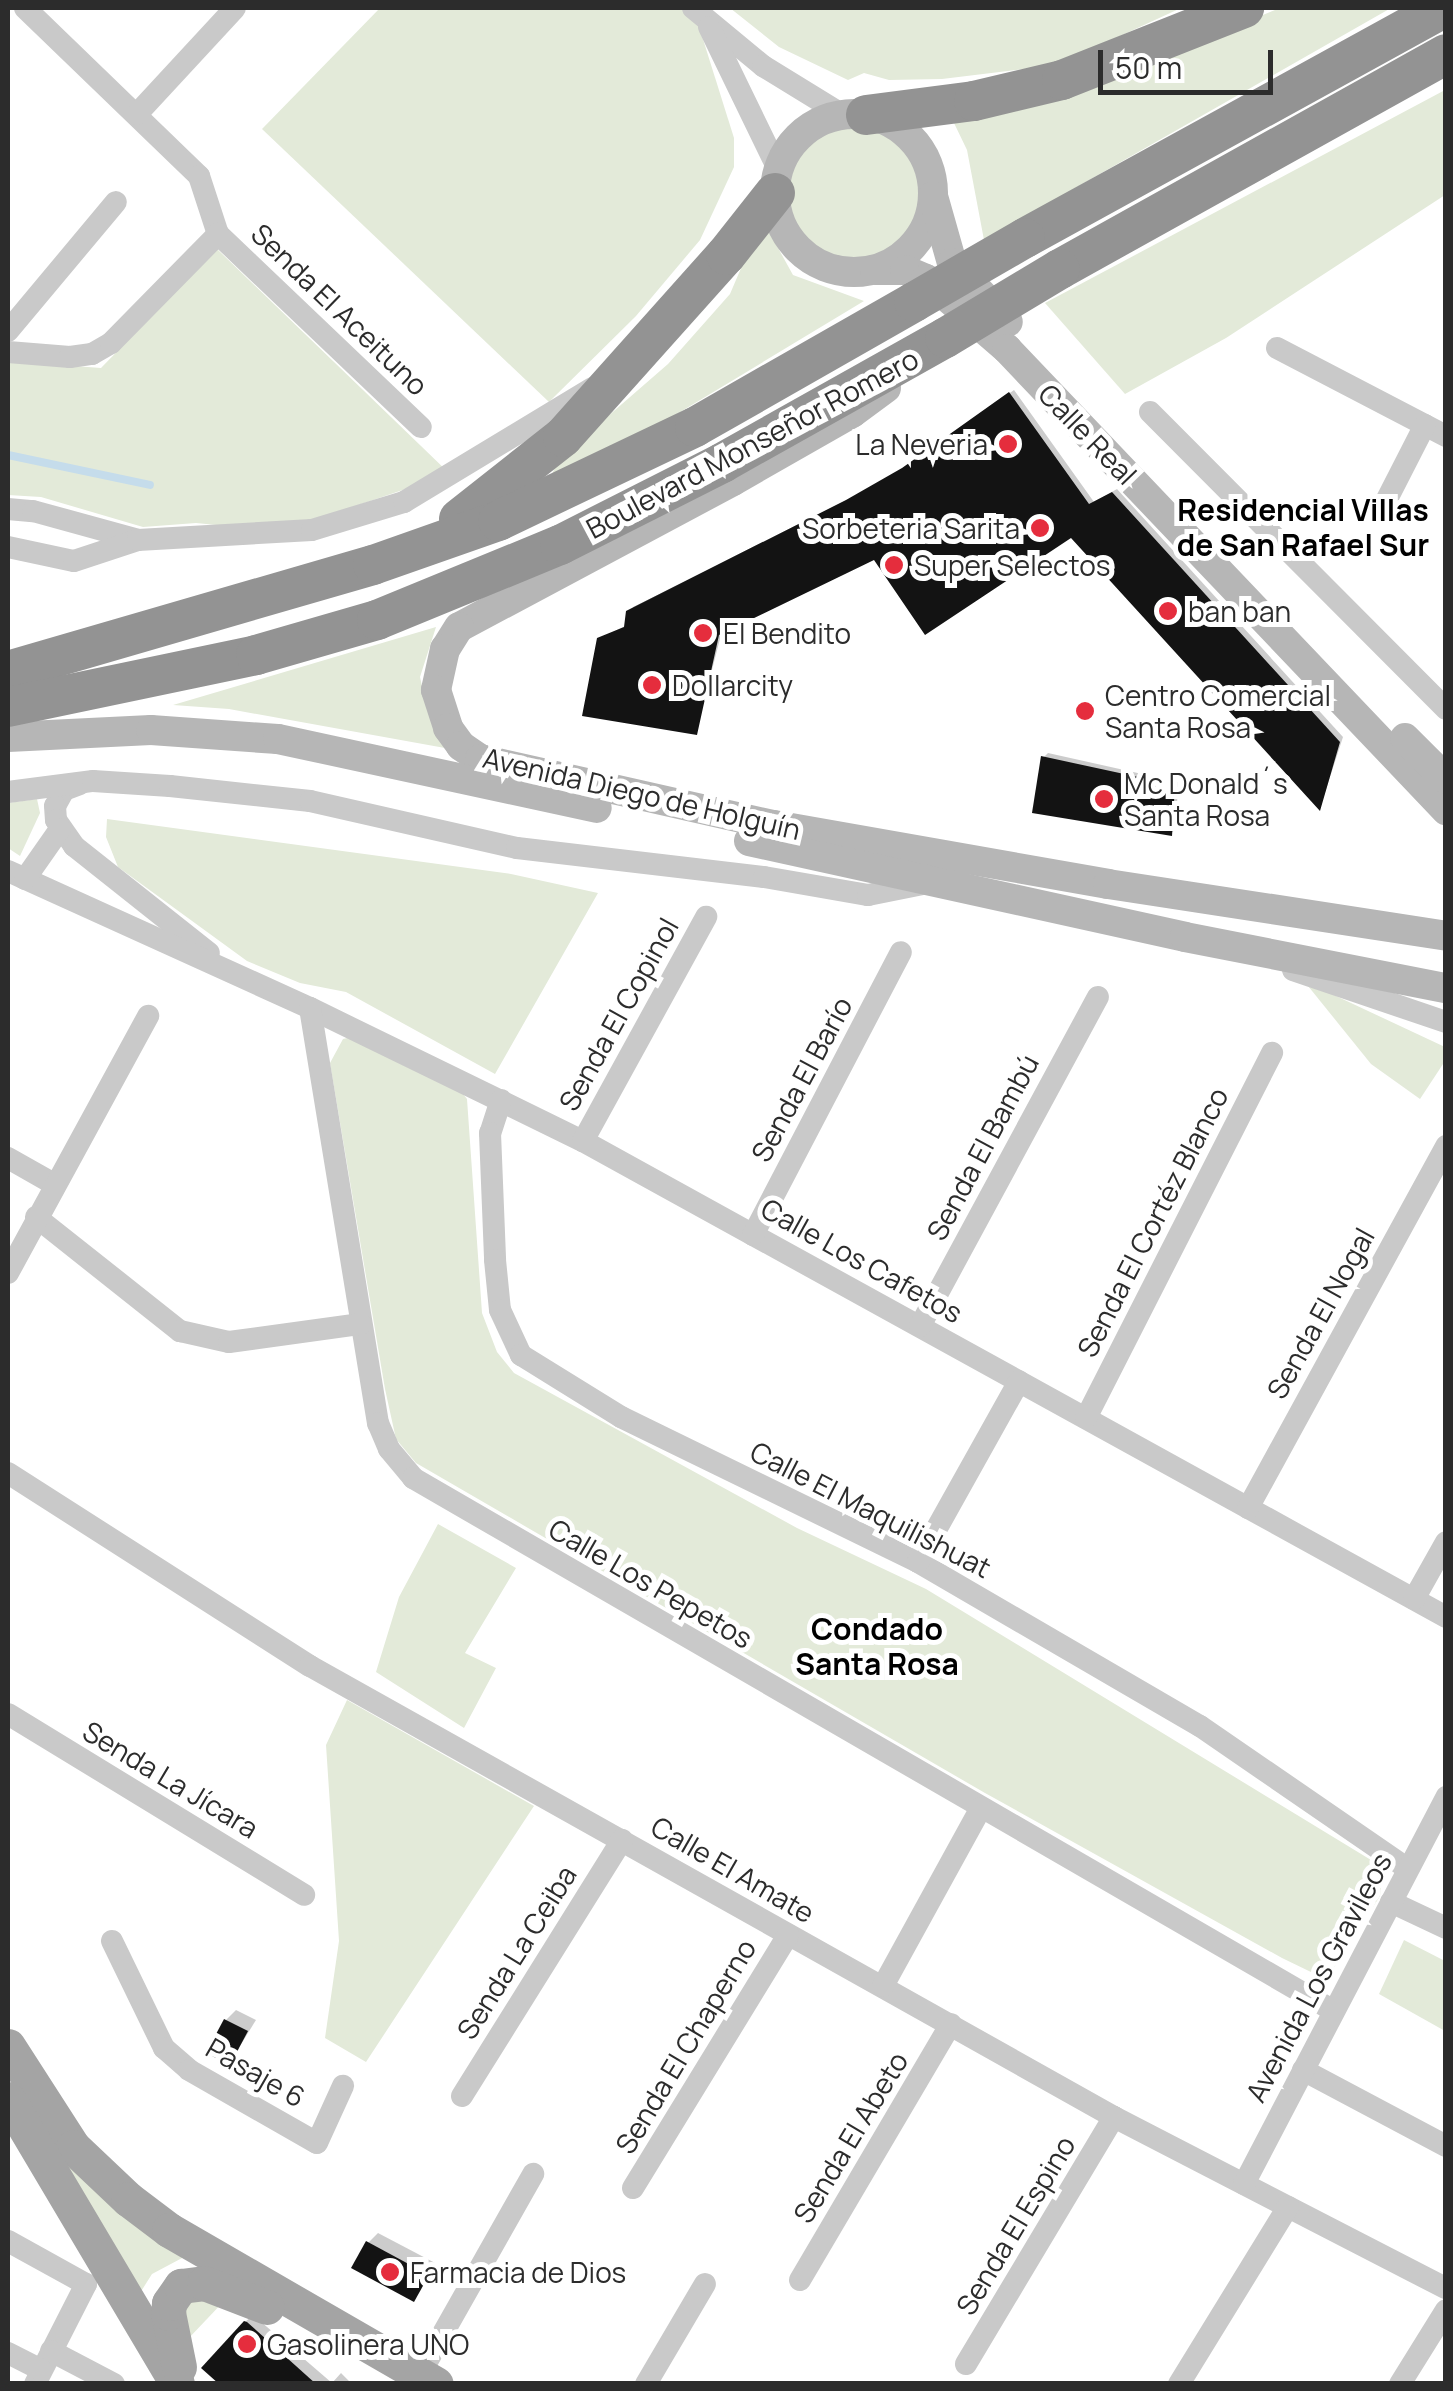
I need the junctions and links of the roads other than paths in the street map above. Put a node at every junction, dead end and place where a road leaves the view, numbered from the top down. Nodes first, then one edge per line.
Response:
1 (25, 8) edge
2 (234, 8) edge
3 (1244, 8) edge
4 (1443, 8) edge
5 (699, 14) edge
6 (1446, 54) edge
7 (137, 114) junction
8 (855, 115) junction
9 (777, 181) junction
10 (933, 196) junction
11 (116, 202) dead end
12 (218, 234) junction
13 (874, 270) junction
14 (8, 331) edge
15 (941, 340) junction
16 (1277, 348) dead end
17 (8, 352) edge
18 (625, 368) junction
19 (1150, 412) dead end
20 (421, 427) dead end
21 (1435, 431) edge
22 (1383, 507) dead end
23 (8, 509) edge
24 (138, 540) junction
25 (8, 547) edge
26 (372, 566) junction
27 (206, 616) junction
28 (8, 648) edge
29 (8, 671) edge
30 (8, 707) edge
31 (1446, 710) edge
32 (8, 737) edge
33 (1446, 778) edge
34 (93, 781) junction
35 (8, 792) edge
36 (1446, 810) edge
37 (60, 828) junction
38 (16, 874) edge
39 (937, 881) junction
40 (706, 917) dead end
41 (1185, 936) junction
42 (1446, 936) edge
43 (902, 952) dead end
44 (240, 976) junction
45 (1446, 988) edge
46 (1098, 997) dead end
47 (310, 1008) junction
48 (148, 1016) dead end
49 (1446, 1022) edge
50 (1272, 1053) dead end
51 (501, 1100) junction
52 (583, 1140) junction
53 (1446, 1146) edge
54 (8, 1158) edge
55 (54, 1184) junction
56 (36, 1217) junction
57 (754, 1234) junction
58 (8, 1273) edge
59 (361, 1324) junction
60 (920, 1326) junction
61 (1019, 1381) junction
62 (1086, 1418) junction
63 (8, 1473) edge
64 (1248, 1508) junction
65 (1446, 1542) edge
66 (918, 1562) junction
67 (1414, 1599) junction
68 (1446, 1617) edge
69 (8, 1714) edge
70 (1446, 1798) edge
71 (981, 1808) junction
72 (622, 1840) junction
73 (1408, 1870) junction
74 (304, 1895) dead end
75 (1391, 1902) junction
76 (1446, 1928) edge
77 (788, 1935) junction
78 (112, 1941) dead end
79 (883, 1986) junction
80 (1334, 2011) junction
81 (951, 2024) junction
82 (8, 2046) edge
83 (1303, 2070) junction
84 (342, 2086) dead end
85 (462, 2096) dead end
86 (8, 2098) edge
87 (1114, 2117) junction
88 (1446, 2146) edge
89 (533, 2174) dead end
90 (1244, 2184) junction
91 (633, 2188) dead end
92 (1288, 2208) junction
93 (8, 2241) edge
94 (800, 2280) dead end
95 (704, 2284) dead end
96 (1446, 2288) edge
97 (1446, 2310) edge
98 (375, 2350) junction
99 (8, 2353) edge
100 (966, 2364) dead end
101 (42, 2368) edge
102 (428, 2379) edge
103 (114, 2384) edge
104 (180, 2384) edge
105 (646, 2384) edge
106 (1179, 2384) edge
107 (1400, 2384) edge

1 - 7 street
2 - 7 street
3 - 8 highway
4 - 26 highway, Boulevard Monseñor Romero, bridge
5 - 8 street
5 - 9 street
6 - 15 highway, Boulevard Monseñor Romero, bridge
7 - 12 street
8 - 9 street
8 - 10 street
9 - 13 street
9 - 18 highway
10 - 13 street
10 - 33 street, Calle Real
11 - 14 street
12 - 17 street
12 - 20 street, Senda El Aceituno
13 - 36 street, Calle Real
15 - 30 highway, Boulevard Monseñor Romero
15 - 42 street, Avenida Diego de Holguín
16 - 21 street
18 - 24 street
18 - 26 highway
19 - 31 street
21 - 22 street
23 - 24 street
24 - 25 street
26 - 27 highway, Boulevard Monseñor Romero
27 - 28 highway
27 - 29 highway
32 - 39 street, Avenida Diego de Holguín
34 - 35 street
34 - 37 street
34 - 39 street
37 - 38 street
37 - 44 street, Calle Los Cafetos
38 - 44 street, Calle Los Cafetos
39 - 41 street, Avenida Diego de Holguín
40 - 52 street, Senda El Copinol
41 - 45 street, Avenida Diego de Holguín
41 - 49 street
43 - 57 street, Senda El Barío
44 - 47 street, Calle Los Cafetos
46 - 60 street, Senda El Bambú
47 - 51 street, Calle Los Cafetos
47 - 59 street, Calle Los Pepetos
48 - 55 street
50 - 62 street, Senda El Cortéz Blanco
51 - 52 street, Calle Los Cafetos
51 - 66 street, Calle El Maquilishuat
52 - 57 street, Calle Los Cafetos
53 - 64 street, Senda El Nogal
54 - 55 street
55 - 56 street
56 - 58 street
56 - 59 street
57 - 60 street, Calle Los Cafetos
59 - 71 street, Calle Los Pepetos
60 - 61 street, Calle Los Cafetos
61 - 62 street, Calle Los Cafetos
61 - 66 street
62 - 64 street, Calle Los Cafetos
63 - 72 street, Calle El Amate
64 - 67 street, Calle Los Cafetos
65 - 67 street
66 - 73 street, Calle El Maquilishuat
67 - 68 street, Calle Los Cafetos
69 - 74 street, Senda La Jícara
70 - 73 street, Avenida Los Gravileos
71 - 79 street
71 - 80 street, Calle Los Pepetos
72 - 77 street, Calle El Amate
72 - 85 street, Senda La Ceiba
73 - 75 street, Avenida Los Gravileos
75 - 76 street
75 - 80 street, Avenida Los Gravileos
77 - 79 street, Calle El Amate
77 - 91 street, Senda El Chaperno
78 - 84 street, Pasaje 6
79 - 81 street, Calle El Amate
80 - 83 street, Avenida Los Gravileos
81 - 87 street, Calle El Amate
81 - 94 street, Senda El Abeto
82 - 98 main road
83 - 88 street
83 - 90 street, Avenida Los Gravileos
86 - 104 main road
87 - 90 street, Calle El Amate
87 - 100 street, Senda El Espino
89 - 102 street
90 - 92 street, Calle El Amate
92 - 96 street, Calle El Amate
92 - 106 street
93 - 101 street
95 - 105 street
97 - 107 street
98 - 102 main road
98 - 104 main road
99 - 101 street
101 - 103 street

